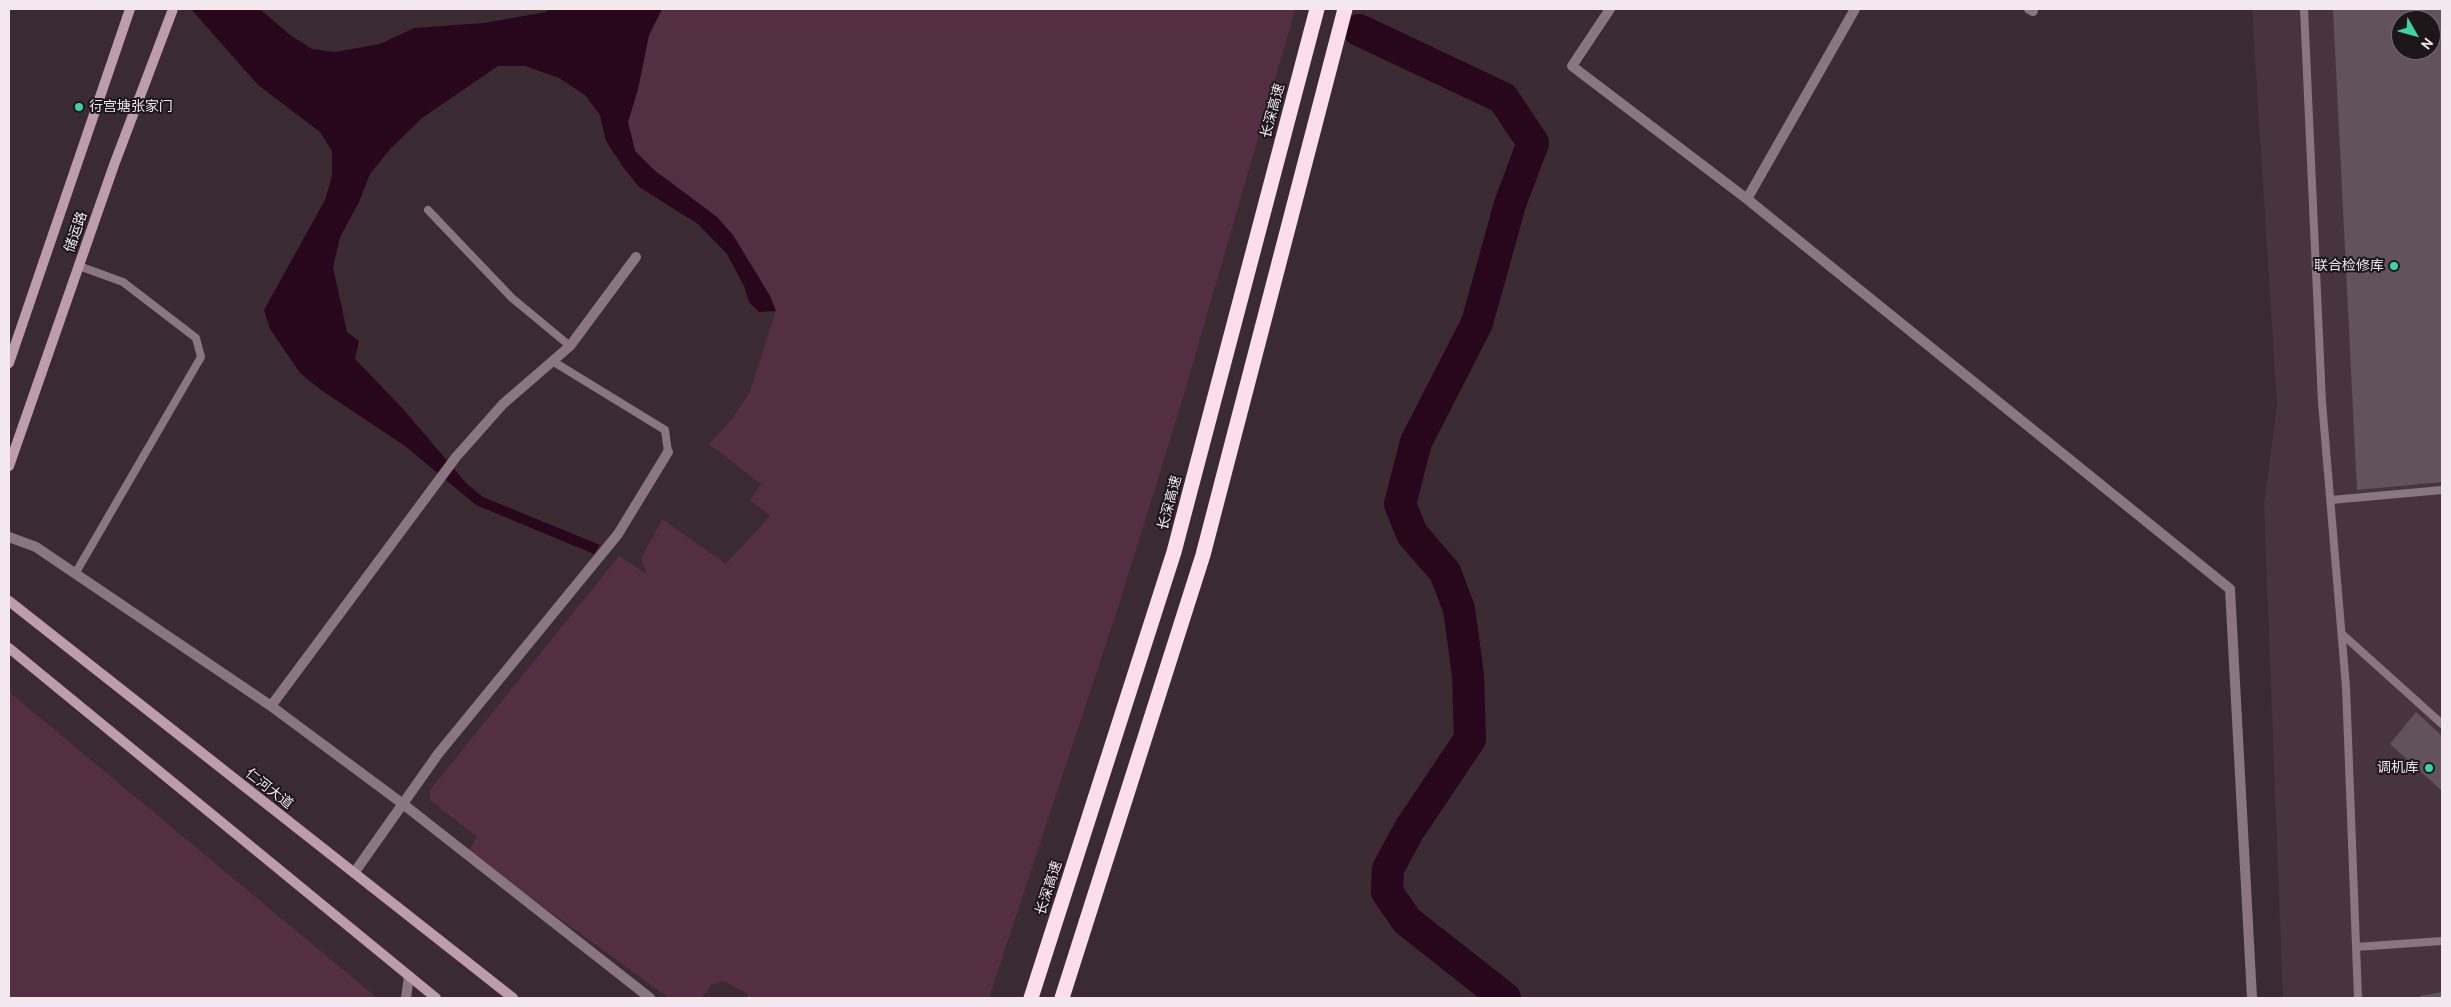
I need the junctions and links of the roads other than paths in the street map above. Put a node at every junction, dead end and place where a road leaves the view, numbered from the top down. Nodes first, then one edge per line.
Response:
1 (173, 9) edge
2 (1317, 9) edge
3 (1346, 9) edge
4 (1610, 9) edge
5 (1856, 9) edge
6 (2304, 9) edge
7 (129, 12) edge
8 (1747, 199) junction
9 (428, 210) dead end
10 (636, 257) dead end
11 (78, 266) junction
12 (570, 346) junction
13 (554, 362) junction
14 (9, 363) edge
15 (668, 452) joint
16 (9, 466) edge
17 (2442, 490) edge
18 (2330, 500) junction
19 (9, 537) edge
20 (75, 574) junction
21 (9, 601) edge
22 (2342, 634) junction
23 (9, 648) edge
24 (271, 706) junction
25 (2442, 724) edge
26 (403, 804) junction
27 (354, 873) junction
28 (2442, 940) edge
29 (2356, 946) junction
30 (409, 976) junction
31 (406, 998) edge
32 (436, 998) edge
33 (513, 998) edge
34 (650, 998) edge
35 (1031, 998) edge
36 (1062, 998) edge
37 (2252, 998) edge
38 (2358, 998) edge

1 - 11 main road, 储运路
2 - 35 highway, 长深高速
3 - 36 highway
4 - 8 street
5 - 8 street
6 - 18 lane
7 - 14 main road, 储运路
8 - 37 street
9 - 12 lane
10 - 12 street
11 - 16 main road, 储运路
11 - 20 lane
12 - 13 street
13 - 15 lane
13 - 24 street
15 - 26 street
17 - 18 lane
18 - 22 lane
19 - 20 street
20 - 24 street
21 - 27 main road, 仁河大道
22 - 25 lane
22 - 29 lane
23 - 30 main road
24 - 26 street
26 - 27 street
26 - 34 street
27 - 33 main road, 仁河大道
28 - 29 lane
29 - 38 lane
30 - 31 street
30 - 32 main road

